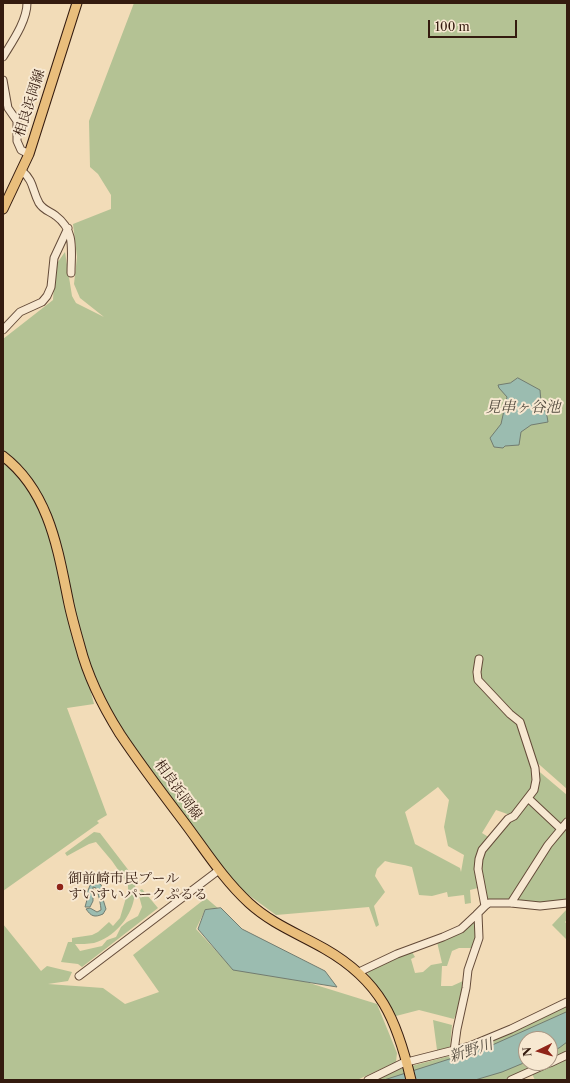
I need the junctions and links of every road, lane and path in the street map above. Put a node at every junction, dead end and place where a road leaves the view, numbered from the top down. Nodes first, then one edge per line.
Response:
1 (27, 3) edge
2 (77, 3) edge
3 (3, 57) edge
4 (3, 80) edge
5 (28, 154) junction
6 (22, 171) junction
7 (3, 209) edge
8 (68, 228) junction
9 (70, 273) dead end
10 (3, 330) edge
11 (3, 456) edge
12 (479, 659) dead end
13 (528, 798) junction
14 (567, 822) edge
15 (561, 828) junction
16 (219, 870) junction
17 (511, 903) junction
18 (567, 903) edge
19 (485, 906) junction
20 (478, 914) junction
21 (359, 972) junction
22 (79, 976) dead end
23 (567, 1002) edge
24 (454, 1051) junction
25 (407, 1062) junction
26 (530, 1076) edge
27 (368, 1080) edge
28 (412, 1080) edge
29 (511, 1080) edge

1 - 3 street
2 - 5 main road, 相良浜岡線
4 - 5 street
5 - 6 main road, 相良浜岡線
6 - 7 main road, 相良浜岡線
6 - 8 street
8 - 9 street
8 - 10 street
11 - 16 main road, 相良浜岡線
12 - 13 street
13 - 15 street
13 - 19 street
14 - 15 street
15 - 17 street
16 - 21 main road, 相良浜岡線
16 - 22 street
17 - 18 street
17 - 19 street
19 - 20 street
20 - 21 street
20 - 24 street
21 - 25 main road, 相良浜岡線
23 - 24 street
24 - 25 street
25 - 27 street
25 - 28 main road, 相良浜岡線
26 - 29 street

